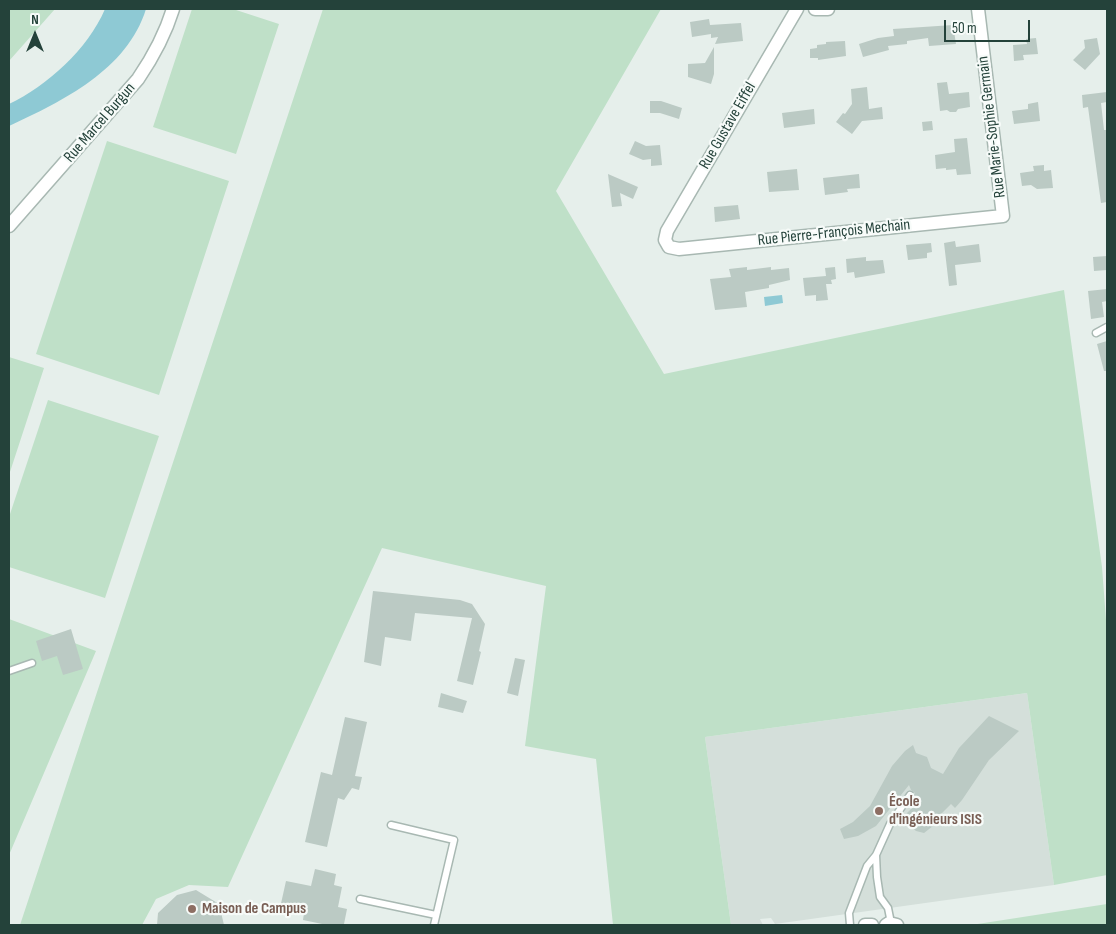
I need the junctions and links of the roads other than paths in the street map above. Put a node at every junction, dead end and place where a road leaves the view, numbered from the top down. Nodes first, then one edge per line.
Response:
1 (173, 9) edge
2 (797, 9) edge
3 (815, 9) edge
4 (828, 9) edge
5 (978, 9) edge
6 (1003, 216) joint
7 (9, 226) edge
8 (666, 244) joint
9 (1107, 328) edge
10 (1096, 333) dead end
11 (32, 663) dead end
12 (9, 671) edge
13 (910, 795) dead end
14 (391, 825) dead end
15 (876, 855) junction
16 (360, 898) dead end
17 (436, 915) junction
18 (434, 925) edge
19 (850, 925) edge
20 (865, 925) edge
21 (872, 925) edge
22 (891, 925) edge

1 - 7 street, Rue Marcel Burgun
2 - 8 street, Rue Gustave Eiffel
3 - 4 street
5 - 6 street, Rue Marie-Sophie Germain
6 - 8 street, Rue Pierre-François Mechain
9 - 10 lane
11 - 12 lane
13 - 15 lane
14 - 17 lane
15 - 19 lane
15 - 22 lane
16 - 17 lane
17 - 18 lane
20 - 21 street

